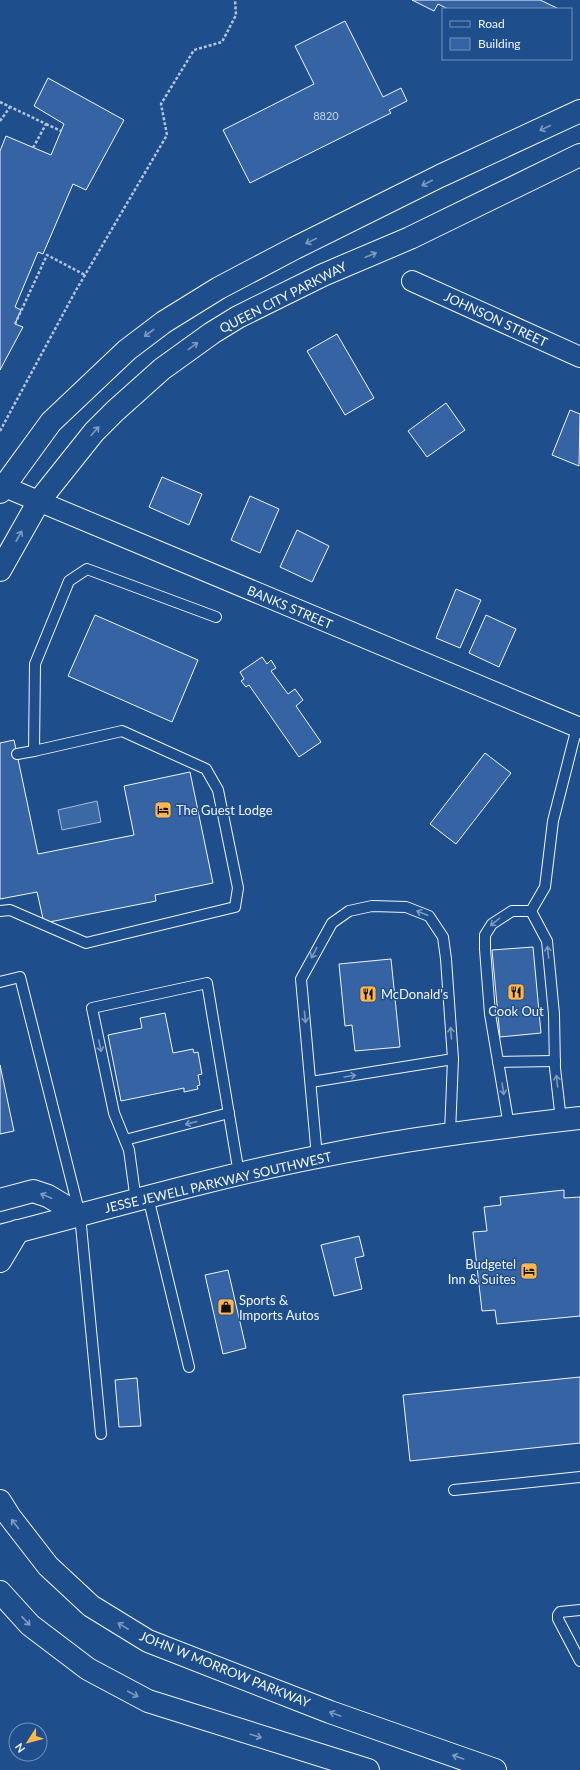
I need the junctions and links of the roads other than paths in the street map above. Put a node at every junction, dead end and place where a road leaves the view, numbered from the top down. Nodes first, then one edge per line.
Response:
1 (580, 111) edge
2 (580, 155) edge
3 (412, 281) dead end
4 (580, 357) edge
5 (1, 488) edge
6 (39, 501) junction
7 (0, 570) edge
8 (216, 617) dead end
9 (579, 728) edge
10 (34, 751) junction
11 (17, 754) dead end
12 (0, 911) edge
13 (531, 911) junction
14 (0, 982) edge
15 (453, 1059) junction
16 (555, 1061) junction
17 (498, 1062) junction
18 (311, 1082) junction
19 (229, 1113) junction
20 (570, 1119) edge
21 (509, 1126) junction
22 (450, 1133) junction
23 (125, 1140) junction
24 (318, 1157) junction
25 (239, 1174) junction
26 (142, 1199) junction
27 (0, 1200) edge
28 (80, 1215) junction
29 (9, 1234) edge
30 (0, 1261) edge
31 (188, 1367) dead end
32 (100, 1434) dead end
33 (580, 1477) edge
34 (454, 1490) dead end
35 (0, 1501) edge
36 (0, 1592) edge
37 (580, 1610) edge
38 (580, 1661) edge
39 (368, 1770) edge
40 (495, 1770) edge

1 -> 5 main road
6 -> 2 main road, QUEEN CITY PARKWAY
3 - 4 street, JOHNSON STREET
5 - 6 street, BANKS STREET
7 -> 6 main road, QUEEN CITY PARKWAY
6 - 9 street, BANKS STREET
8 - 10 lane
9 - 13 lane
10 - 11 lane
10 - 12 lane
16 -> 13 lane
13 -> 17 lane
14 - 28 lane
18 -> 15 lane
15 -> 18 lane
15 - 22 lane
16 - 17 lane
20 -> 16 lane
17 -> 21 lane
18 - 24 lane
19 -> 23 lane
19 -> 23 lane
19 - 25 lane
20 - 21 main road, JESSE JEWELL PARKWAY SOUTHWEST
21 - 22 main road, JESSE JEWELL PARKWAY SOUTHWEST
22 - 24 main road, JESSE JEWELL PARKWAY SOUTHWEST
23 - 26 lane
24 - 25 main road, JESSE JEWELL PARKWAY SOUTHWEST
25 - 26 main road, JESSE JEWELL PARKWAY SOUTHWEST
26 - 28 main road, JESSE JEWELL PARKWAY SOUTHWEST
26 - 31 lane
28 -> 27 main road
28 - 29 main road, JESSE JEWELL PARKWAY SOUTHWEST
28 - 32 lane
29 - 30 main road
33 - 34 lane
40 -> 35 main road, JOHN W MORROW PARKWAY
36 -> 39 main road
37 - 38 lane

